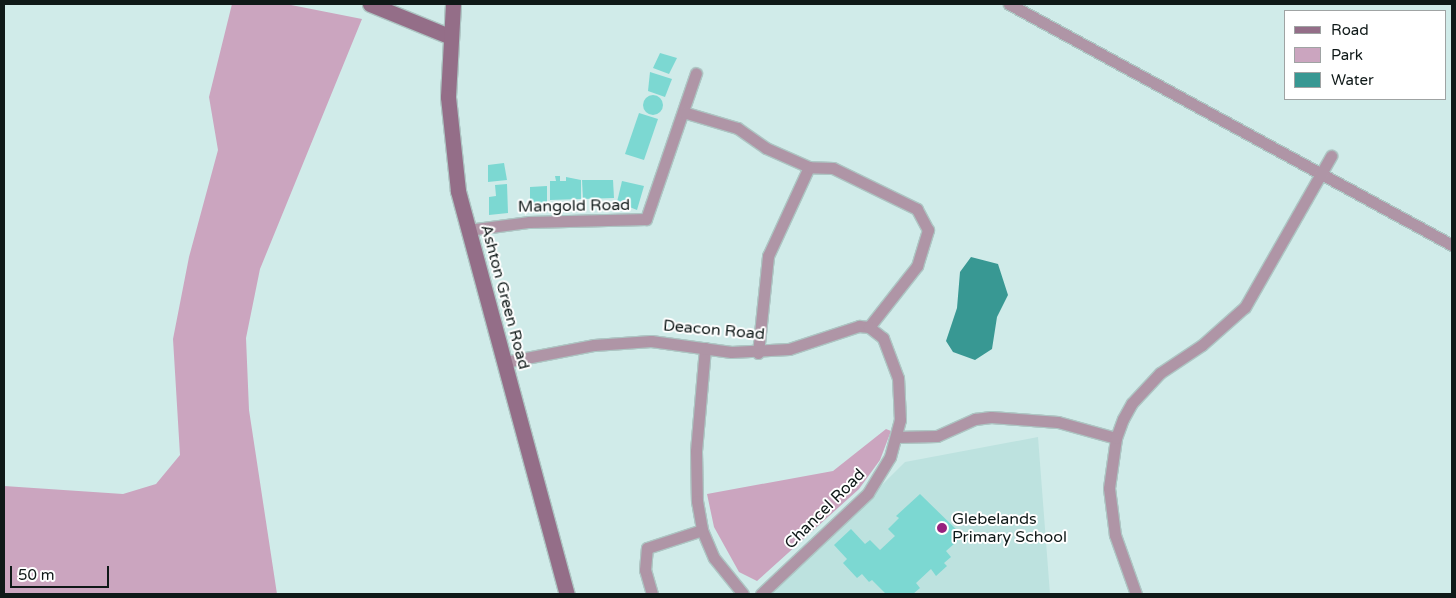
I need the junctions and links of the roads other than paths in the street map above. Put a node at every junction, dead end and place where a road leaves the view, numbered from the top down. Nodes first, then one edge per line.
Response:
1 (370, 4) edge
2 (453, 4) edge
3 (1009, 4) edge
4 (449, 36) junction
5 (696, 73) dead end
6 (683, 112) junction
7 (1330, 156) dead end
8 (809, 167) junction
9 (1320, 175) junction
10 (468, 230) junction
11 (1452, 245) edge
12 (869, 327) junction
13 (705, 348) junction
14 (758, 353) junction
15 (505, 362) junction
16 (896, 437) junction
17 (1116, 438) junction
18 (702, 530) junction
19 (567, 594) edge
20 (652, 594) edge
21 (743, 594) edge
22 (761, 594) edge
23 (1136, 594) edge

1 - 4 street
2 - 4 street, Ashton Green Road
3 - 9 street
4 - 10 street, Ashton Green Road
5 - 6 street, Mangold Road
6 - 8 street
6 - 10 street, Mangold Road
7 - 9 street
8 - 12 street
8 - 14 street
9 - 11 street
9 - 17 street
10 - 15 street, Ashton Green Road
12 - 14 street, Deacon Road
12 - 16 street, Chancel Road
13 - 14 street, Deacon Road
13 - 15 street, Deacon Road
13 - 18 street
15 - 19 street, Ashton Green Road
16 - 17 street
16 - 22 street, Chancel Road
17 - 23 street
18 - 20 street
18 - 21 street

